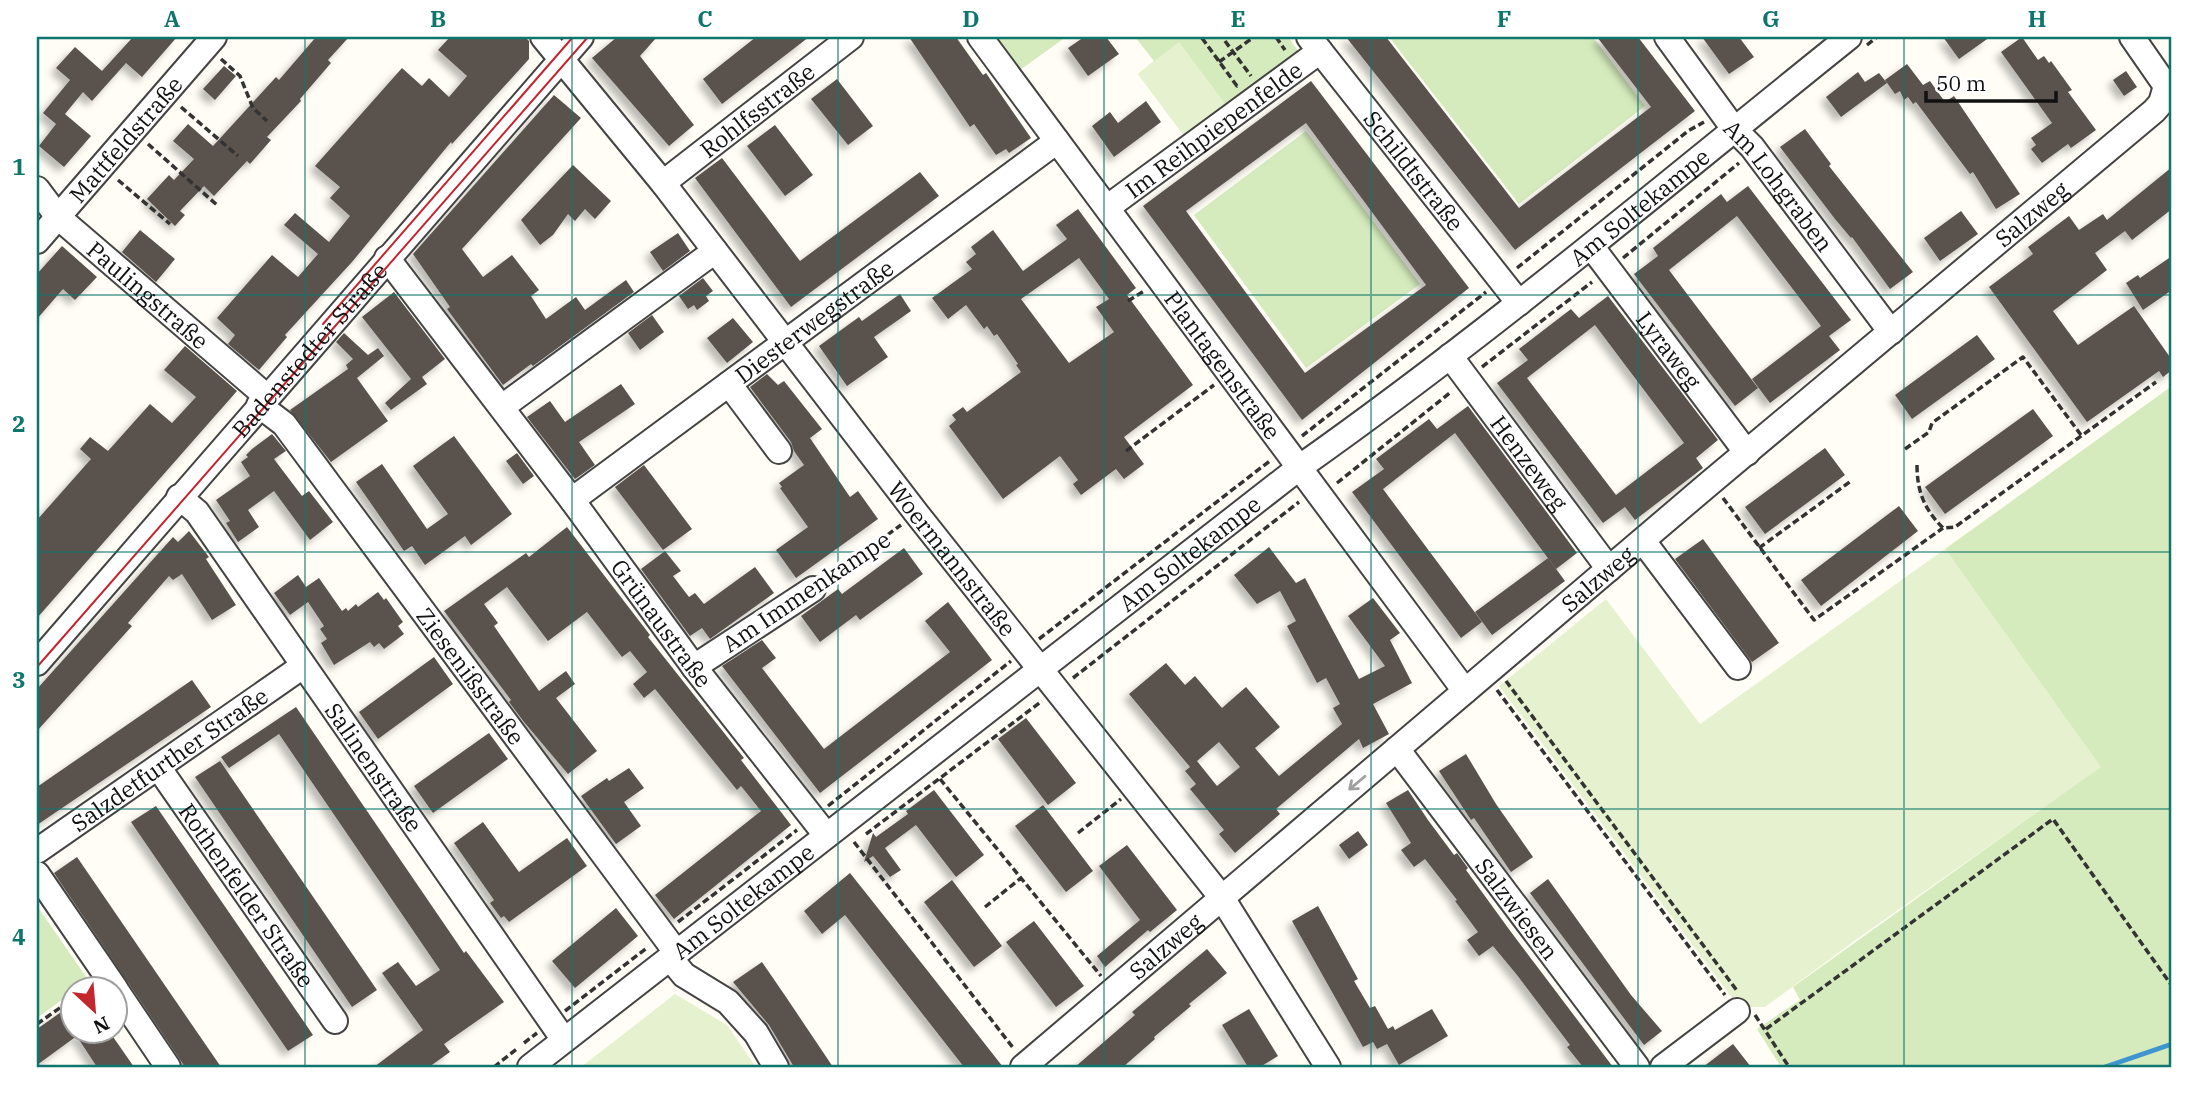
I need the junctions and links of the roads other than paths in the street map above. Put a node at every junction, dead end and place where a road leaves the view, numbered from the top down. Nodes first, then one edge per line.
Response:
1 (543, 37) edge
2 (581, 37) edge
3 (851, 37) edge
4 (979, 37) edge
5 (1668, 37) edge
6 (2132, 37) edge
7 (1852, 39) edge
8 (210, 41) edge
9 (1315, 44) edge
10 (562, 59) junction
11 (2169, 88) edge
12 (1727, 121) junction
13 (1057, 141) junction
14 (663, 183) junction
15 (37, 188) edge
16 (1108, 207) junction
17 (58, 217) junction
18 (37, 241) edge
19 (1591, 246) junction
20 (715, 251) junction
21 (387, 258) junction
22 (1519, 303) junction
23 (1891, 332) junction
24 (786, 343) junction
25 (1450, 356) junction
26 (729, 384) junction
27 (263, 401) junction
28 (502, 407) junction
29 (779, 451) dead end
30 (1747, 453) junction
31 (1293, 458) junction
32 (179, 497) junction
33 (572, 500) junction
34 (1643, 541) junction
35 (1609, 569) junction
36 (813, 589) road end
37 (1033, 659) junction
38 (37, 663) edge
39 (303, 666) junction
40 (694, 667) junction
41 (1738, 667) dead end
42 (1465, 691) junction
43 (1398, 749) junction
44 (158, 767) junction
45 (819, 826) junction
46 (37, 851) edge
47 (37, 874) edge
48 (1222, 898) junction
49 (669, 948) junction
50 (105, 974) edge
51 (1743, 1009) road end
52 (130, 1011) edge
53 (335, 1021) dead end
54 (557, 1031) junction
55 (1032, 1064) edge
56 (168, 1067) edge
57 (530, 1067) edge
58 (776, 1067) edge
59 (1328, 1067) edge
60 (1637, 1067) edge
61 (1662, 1067) edge

1 - 10 street, Woermannstraße
2 - 10 street, Badenstedter Straße
3 - 14 street, Rohlfsstraße
4 - 13 street, Plantagenstraße
5 - 12 street, Am Lohgraben
6 - 11 street
7 - 12 street, Am Soltekampe
8 - 17 street, Mattfeldstraße
9 - 16 street, Im Reihpiepenfelde
9 - 22 street, Schildtstraße
10 - 14 street, Woermannstraße
10 - 21 street, Badenstedter Straße
11 - 23 street, Salzweg
12 - 19 street, Am Soltekampe
12 - 23 street, Am Lohgraben
13 - 16 street, Plantagenstraße
13 - 24 street, Diesterwegstraße
14 - 20 street, Woermannstraße
15 - 17 street, Paulingstraße
16 - 31 street, Plantagenstraße
17 - 18 street, Mattfeldstraße
17 - 27 street, Paulingstraße
19 - 22 street, Am Soltekampe
19 - 30 street, Lyraweg
20 - 24 street, Woermannstraße
20 - 28 street
21 - 27 street, Badenstedter Straße
21 - 28 street, Grünaustraße
22 - 25 street, Am Soltekampe
23 - 30 street, Salzweg
24 - 26 street, Diesterwegstraße
24 - 37 street, Woermannstraße
25 - 31 street, Am Soltekampe
25 - 35 street, Henzeweg
26 - 29 street
26 - 33 street, Diesterwegstraße
27 - 32 street, Badenstedter Straße
27 - 49 street, Ziesenißstraße
28 - 33 street, Grünaustraße
30 - 34 street, Salzweg
31 - 37 street, Am Soltekampe
31 - 42 street, Plantagenstraße
32 - 38 street, Badenstedter Straße
32 - 39 street, Salinenstraße
33 - 40 street, Grünaustraße
34 - 35 street, Salzweg
34 - 41 street
35 - 42 street, Salzweg
36 - 40 street, Am Immenkampe
37 - 45 street, Am Soltekampe
37 - 48 street, Woermannstraße
39 - 44 street, Salzdetfurther Straße
39 - 54 street, Salinenstraße
40 - 45 street, Grünaustraße
42 - 43 street, Salzweg
43 -> 48 street, Salzweg
43 - 60 street, Salzwiesen
44 - 46 street, Salzdetfurther Straße
44 - 53 street, Rothenfelder Straße
45 - 49 street, Am Soltekampe
47 - 50 street
48 - 55 street, Salzweg
48 - 59 street, Woermannstraße
49 - 54 street, Am Soltekampe
49 - 58 street, Ziesenißstraße
51 - 61 street
52 - 56 street
54 - 57 street, Am Soltekampe

